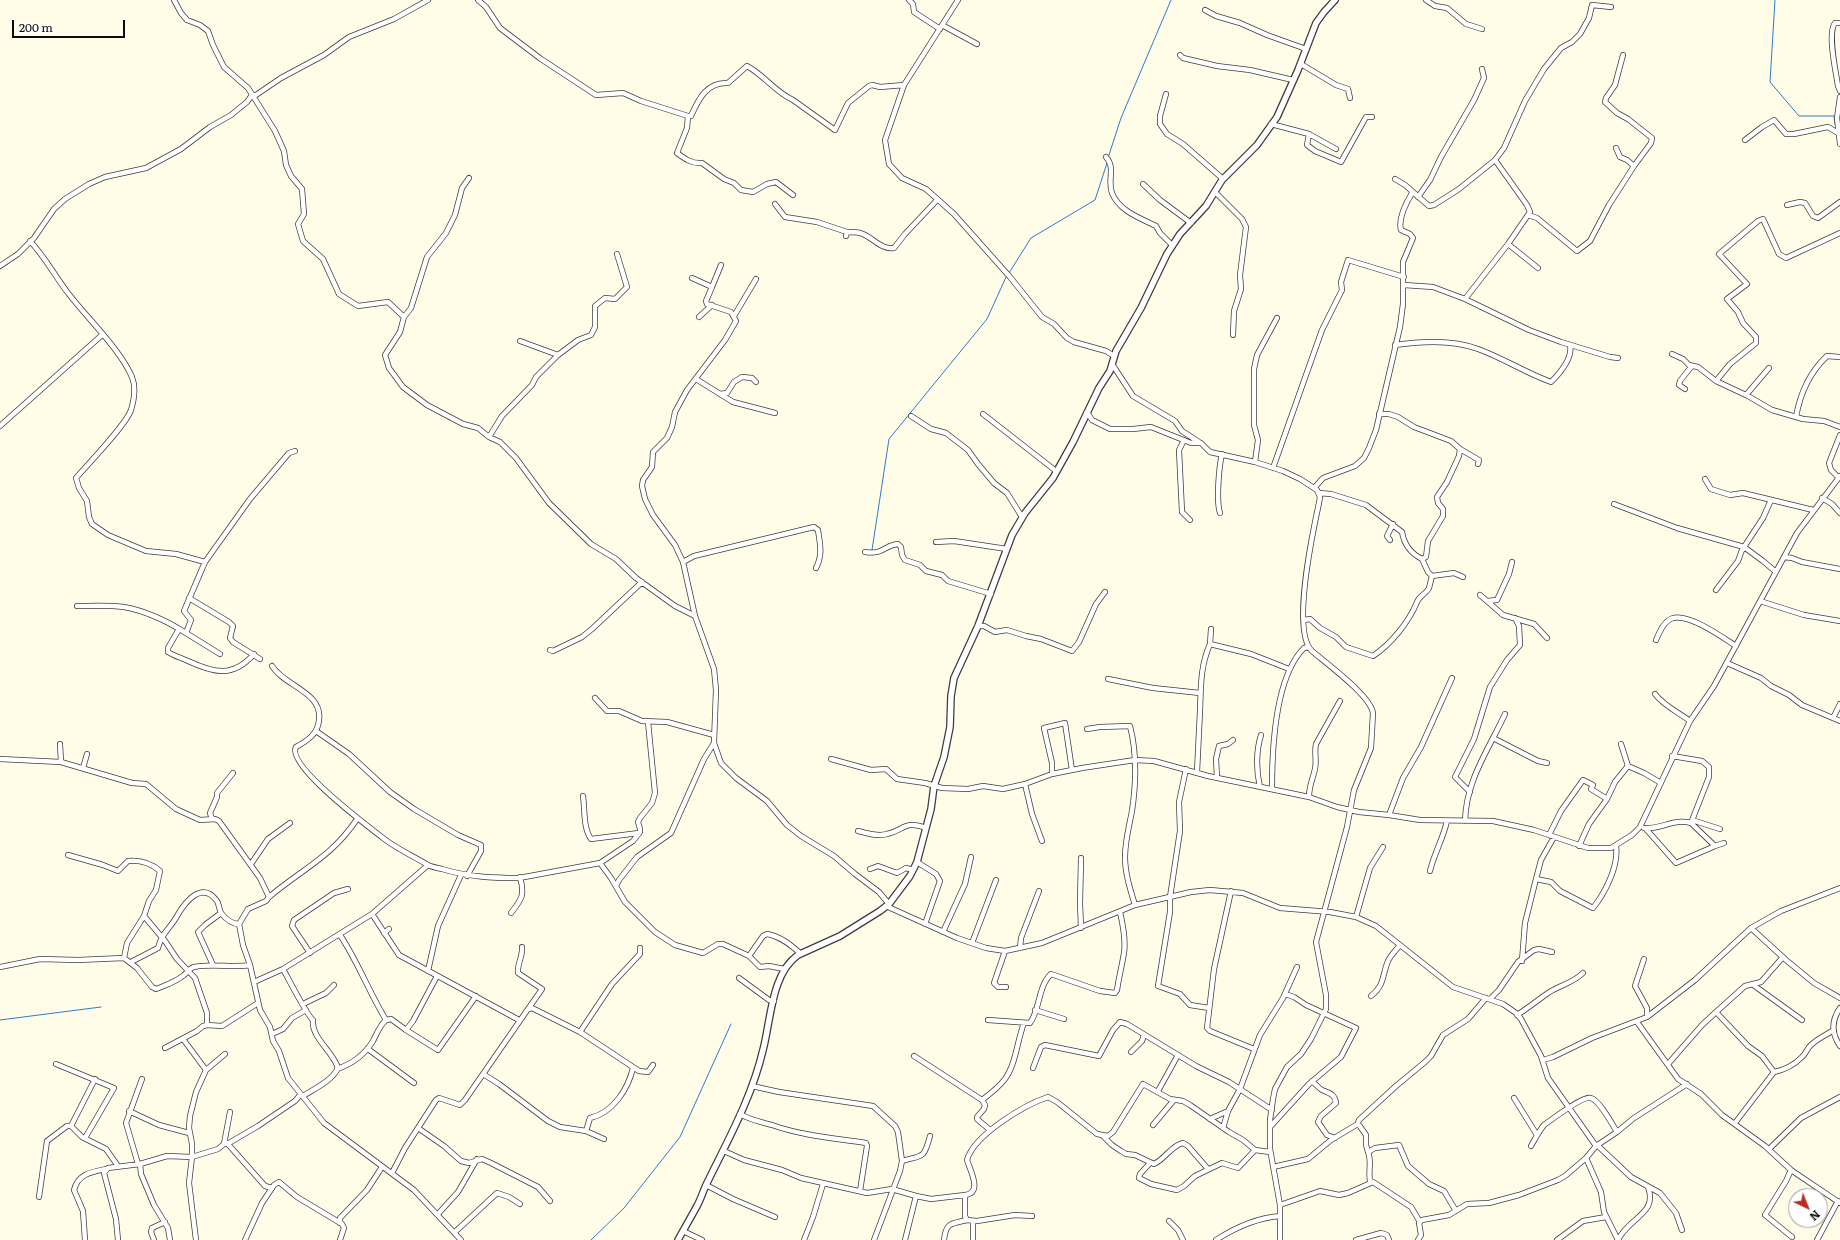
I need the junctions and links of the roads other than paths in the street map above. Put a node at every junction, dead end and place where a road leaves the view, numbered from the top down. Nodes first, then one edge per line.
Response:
1 (174, 0) edge
2 (428, 0) edge
3 (478, 0) edge
4 (909, 0) edge
5 (958, 0) edge
6 (1335, 0) edge
7 (1426, 0) edge
8 (1611, 7) dead end
9 (1205, 10) dead end
10 (1840, 22) edge
11 (941, 27) junction
12 (1482, 29) dead end
13 (977, 44) dead end
14 (1306, 49) junction
15 (1180, 55) dead end
16 (1623, 55) dead end
17 (1301, 64) junction
18 (1482, 69) dead end
19 (1293, 80) junction
20 (904, 85) junction
21 (1840, 91) edge
22 (1166, 94) dead end
23 (252, 95) junction
24 (1350, 98) dead end
25 (1840, 98) edge
26 (688, 116) junction
27 (1372, 117) dead end
28 (1271, 124) junction
29 (1838, 132) junction
30 (1309, 134) junction
31 (1746, 140) dead end
32 (1840, 144) edge
33 (1616, 148) dead end
34 (1336, 149) dead end
35 (1106, 157) dead end
36 (1495, 160) junction
37 (1634, 166) junction
38 (469, 178) dead end
39 (1224, 179) junction
40 (1394, 179) dead end
41 (1143, 184) dead end
42 (1215, 192) junction
43 (1412, 192) junction
44 (793, 195) dead end
45 (1418, 197) junction
46 (938, 200) junction
47 (1840, 202) edge
48 (775, 204) dead end
49 (1787, 205) dead end
50 (1528, 215) junction
51 (1191, 223) junction
52 (1840, 233) edge
53 (30, 242) junction
54 (1508, 244) junction
55 (1172, 245) junction
56 (617, 254) dead end
57 (0, 266) edge
58 (721, 266) dead end
59 (1538, 268) dead end
60 (1404, 277) junction
61 (692, 278) dead end
62 (756, 279) dead end
63 (1404, 285) junction
64 (712, 287) junction
65 (1465, 298) junction
66 (712, 305) junction
67 (404, 316) junction
68 (734, 316) junction
69 (699, 317) dead end
70 (1277, 318) dead end
71 (102, 335) junction
72 (1233, 335) dead end
73 (520, 341) dead end
74 (1395, 344) junction
75 (1570, 345) junction
76 (1672, 354) dead end
77 (558, 355) junction
78 (1114, 356) junction
79 (1840, 357) edge
80 (1618, 358) dead end
81 (1112, 364) junction
82 (1689, 365) junction
83 (1769, 368) dead end
84 (1108, 374) junction
85 (1118, 375) junction
86 (696, 379) junction
87 (1716, 380) junction
88 (756, 382) dead end
89 (1685, 389) dead end
90 (718, 394) junction
91 (1746, 395) junction
92 (1087, 412) junction
93 (775, 413) dead end
94 (983, 414) dead end
95 (1379, 414) junction
96 (910, 416) dead end
97 (1796, 417) junction
98 (0, 426) edge
99 (1840, 427) edge
100 (1840, 435) edge
101 (489, 437) junction
102 (1184, 440) junction
103 (1199, 442) junction
104 (1460, 449) junction
105 (295, 452) dead end
106 (1222, 454) junction
107 (1254, 462) junction
108 (1478, 464) dead end
109 (1273, 468) junction
110 (1056, 472) junction
111 (1839, 476) edge
112 (1705, 479) dead end
113 (1315, 488) junction
114 (1319, 493) junction
115 (1822, 498) junction
116 (1771, 500) junction
117 (1614, 504) dead end
118 (1813, 510) junction
119 (1220, 513) dead end
120 (1840, 513) edge
121 (1022, 517) junction
122 (1190, 520) dead end
123 (1393, 524) junction
124 (1390, 540) dead end
125 (936, 542) dead end
126 (1744, 548) junction
127 (1007, 549) junction
128 (865, 552) dead end
129 (1784, 557) junction
130 (1422, 559) junction
131 (205, 562) junction
132 (683, 562) junction
133 (1512, 562) dead end
134 (816, 568) dead end
135 (1840, 569) edge
136 (1776, 572) junction
137 (1432, 576) junction
138 (1463, 577) dead end
139 (642, 582) junction
140 (1716, 590) dead end
141 (1105, 592) dead end
142 (991, 594) junction
143 (1480, 595) dead end
144 (189, 598) junction
145 (1487, 601) junction
146 (1760, 601) junction
147 (77, 606) dead end
148 (695, 616) junction
149 (1514, 618) junction
150 (1304, 620) junction
151 (1840, 621) edge
152 (978, 626) junction
153 (179, 629) junction
154 (1211, 629) dead end
155 (186, 633) junction
156 (1547, 638) dead end
157 (1656, 640) dead end
158 (1210, 644) junction
159 (1736, 646) junction
160 (1308, 647) junction
161 (550, 650) dead end
162 (220, 654) dead end
163 (254, 654) junction
164 (260, 659) dead end
165 (1727, 663) junction
166 (272, 666) dead end
167 (1289, 669) junction
168 (1452, 678) dead end
169 (1108, 679) dead end
170 (1200, 693) junction
171 (1654, 694) dead end
172 (595, 698) dead end
173 (1340, 701) dead end
174 (1840, 704) edge
175 (1505, 714) dead end
176 (1833, 718) junction
177 (1690, 721) junction
178 (1840, 721) edge
179 (648, 722) junction
180 (1088, 729) dead end
181 (316, 730) junction
182 (714, 735) junction
183 (1261, 735) dead end
184 (1493, 738) junction
185 (1233, 740) dead end
186 (714, 743) junction
187 (60, 744) dead end
188 (1621, 744) dead end
189 (87, 754) dead end
190 (1672, 756) junction
191 (0, 758) edge
192 (831, 759) dead end
193 (1135, 760) junction
194 (61, 762) junction
195 (1547, 763) dead end
196 (1628, 766) junction
197 (83, 768) junction
198 (1186, 769) junction
199 (1072, 770) junction
200 (1197, 772) junction
201 (233, 773) dead end
202 (1052, 774) junction
203 (1217, 778) junction
204 (1661, 783) junction
205 (1025, 784) junction
206 (934, 786) junction
207 (1260, 787) junction
208 (1272, 789) junction
209 (1470, 792) junction
210 (583, 796) dead end
211 (1309, 797) junction
212 (1607, 799) junction
213 (1350, 810) junction
214 (1389, 815) junction
215 (212, 819) junction
216 (357, 819) junction
217 (1447, 821) junction
218 (1465, 821) junction
219 (290, 823) dead end
220 (1691, 823) junction
221 (926, 828) junction
222 (1643, 828) junction
223 (1720, 829) dead end
224 (858, 831) dead end
225 (639, 833) junction
226 (1552, 836) junction
227 (1042, 841) dead end
228 (1724, 843) dead end
229 (1383, 846) dead end
230 (1579, 846) junction
231 (1616, 846) junction
232 (1715, 846) junction
233 (68, 855) dead end
234 (971, 857) dead end
235 (1081, 858) dead end
236 (916, 862) junction
237 (600, 863) junction
238 (251, 864) junction
239 (428, 865) junction
240 (870, 869) dead end
241 (913, 870) junction
242 (1430, 871) dead end
243 (461, 875) junction
244 (466, 876) junction
245 (520, 878) junction
246 (1536, 879) junction
247 (996, 880) dead end
248 (616, 886) junction
249 (1840, 888) edge
250 (348, 889) dead end
251 (1039, 891) dead end
252 (1231, 891) junction
253 (269, 897) junction
254 (1170, 897) junction
255 (888, 905) junction
256 (1134, 905) junction
257 (1120, 912) junction
258 (1323, 912) junction
259 (221, 913) junction
260 (511, 913) dead end
261 (372, 914) junction
262 (144, 916) junction
263 (1356, 918) junction
264 (239, 924) junction
265 (925, 924) junction
266 (1081, 928) junction
267 (1751, 928) junction
268 (389, 929) dead end
269 (943, 932) junction
270 (384, 933) junction
271 (340, 935) junction
272 (161, 937) junction
273 (972, 943) junction
274 (1400, 945) junction
275 (522, 947) dead end
276 (640, 948) dead end
277 (1020, 948) junction
278 (1005, 951) junction
279 (1552, 952) dead end
280 (310, 953) junction
281 (801, 954) junction
282 (749, 956) junction
283 (1783, 957) junction
284 (124, 958) junction
285 (1644, 959) dead end
286 (1522, 960) junction
287 (131, 962) junction
288 (213, 965) junction
289 (250, 965) junction
290 (0, 967) edge
291 (1297, 967) dead end
292 (283, 969) junction
293 (784, 969) junction
294 (188, 970) junction
295 (428, 971) junction
296 (1583, 973) dead end
297 (437, 976) junction
298 (740, 978) dead end
299 (254, 982) junction
300 (1752, 984) junction
301 (334, 985) dead end
302 (1006, 987) dead end
303 (1285, 994) junction
304 (476, 996) junction
305 (1371, 996) dead end
306 (1840, 998) edge
307 (1488, 999) junction
308 (774, 1001) junction
309 (258, 1003) junction
310 (303, 1004) junction
311 (1209, 1008) junction
312 (1840, 1008) edge
313 (528, 1009) junction
314 (306, 1010) junction
315 (1035, 1010) junction
316 (1716, 1012) junction
317 (1324, 1013) junction
318 (1517, 1015) junction
319 (1646, 1017) junction
320 (1064, 1019) dead end
321 (386, 1020) junction
322 (519, 1020) junction
323 (988, 1020) dead end
324 (1802, 1020) dead end
325 (1638, 1022) junction
326 (1024, 1024) junction
327 (207, 1025) junction
328 (406, 1030) junction
329 (1832, 1031) junction
330 (580, 1032) junction
331 (272, 1034) junction
332 (1144, 1035) junction
333 (183, 1039) junction
334 (1840, 1046) edge
335 (165, 1048) dead end
336 (368, 1049) junction
337 (1254, 1049) junction
338 (1131, 1052) dead end
339 (225, 1054) dead end
340 (1178, 1055) junction
341 (914, 1056) dead end
342 (1543, 1060) junction
343 (56, 1064) dead end
344 (1668, 1064) junction
345 (653, 1065) dead end
346 (633, 1068) junction
347 (1033, 1068) dead end
348 (337, 1069) junction
349 (206, 1070) junction
350 (1774, 1072) junction
351 (483, 1074) junction
352 (95, 1079) junction
353 (142, 1079) dead end
354 (1312, 1081) junction
355 (414, 1083) dead end
356 (1687, 1084) junction
357 (752, 1086) junction
358 (1240, 1088) junction
359 (1158, 1091) junction
360 (302, 1095) junction
361 (1840, 1097) edge
362 (1514, 1098) dead end
363 (982, 1100) junction
364 (1174, 1100) junction
365 (1569, 1109) junction
366 (1272, 1110) junction
367 (129, 1111) junction
368 (1228, 1111) junction
369 (230, 1112) dead end
370 (740, 1114) junction
371 (1210, 1119) junction
372 (1735, 1123) junction
373 (1153, 1125) dead end
374 (1357, 1125) junction
375 (71, 1126) junction
376 (1270, 1127) junction
377 (418, 1128) junction
378 (1223, 1128) junction
379 (990, 1130) junction
380 (586, 1131) junction
381 (1617, 1132) junction
382 (189, 1133) junction
383 (1537, 1135) junction
384 (930, 1136) dead end
385 (1103, 1136) junction
386 (85, 1138) junction
387 (1335, 1138) junction
388 (604, 1139) dead end
389 (225, 1143) junction
390 (1596, 1145) junction
391 (1531, 1146) dead end
392 (1769, 1149) junction
393 (1255, 1150) junction
394 (724, 1151) junction
395 (1270, 1152) junction
396 (1368, 1152) junction
397 (192, 1157) junction
398 (1586, 1158) junction
399 (477, 1159) junction
400 (902, 1161) junction
401 (1150, 1163) junction
402 (139, 1164) junction
403 (118, 1166) junction
404 (1273, 1167) junction
405 (382, 1168) junction
406 (1208, 1169) junction
407 (106, 1170) junction
408 (1791, 1170) junction
409 (392, 1173) junction
410 (1373, 1182) junction
411 (823, 1184) junction
412 (706, 1185) junction
413 (1648, 1186) junction
414 (272, 1188) junction
415 (892, 1189) junction
416 (860, 1191) junction
417 (965, 1195) junction
418 (916, 1196) junction
419 (39, 1197) dead end
420 (550, 1201) dead end
421 (1839, 1202) edge
422 (520, 1204) dead end
423 (1280, 1205) junction
424 (1456, 1211) junction
425 (438, 1214) junction
426 (1032, 1216) dead end
427 (1280, 1216) junction
428 (775, 1217) dead end
429 (1606, 1217) junction
430 (967, 1220) junction
431 (973, 1221) junction
432 (1169, 1221) dead end
433 (165, 1222) junction
434 (1420, 1222) junction
435 (340, 1223) junction
436 (1682, 1230) dead end
437 (683, 1231) junction
438 (455, 1232) junction
439 (1792, 1237) dead end
440 (85, 1240) edge
441 (118, 1240) edge
442 (154, 1240) edge
443 (170, 1240) edge
444 (196, 1240) edge
445 (245, 1240) edge
446 (340, 1240) edge
447 (461, 1240) edge
448 (678, 1240) edge
449 (702, 1240) edge
450 (804, 1240) edge
451 (874, 1240) edge
452 (905, 1240) edge
453 (944, 1240) edge
454 (973, 1240) edge
455 (1184, 1240) edge
456 (1216, 1240) edge
457 (1280, 1240) edge
458 (1356, 1240) edge
459 (1389, 1240) edge
460 (1418, 1240) edge
461 (1557, 1240) edge
462 (1618, 1240) edge
463 (1817, 1240) edge

1 - 23 street
2 - 23 street
3 - 26 street
4 - 11 street
5 - 11 street
6 - 14 street
7 - 12 street
8 - 36 street
9 - 14 street
10 - 21 street
11 - 13 street
11 - 20 street
14 - 17 street
15 - 19 street
16 - 37 street
17 - 19 street
17 - 24 street
18 - 45 street
19 - 28 street
20 - 26 street
20 - 46 street
22 - 39 street
23 - 53 street
23 - 67 street
25 - 29 street
26 - 44 street
27 - 30 street
28 - 30 street
28 - 39 street
29 - 31 street
29 - 32 street
30 - 34 street
33 - 37 street
35 - 55 street
36 - 45 street
36 - 50 street
37 - 50 street
38 - 67 street
39 - 42 street
40 - 43 street
41 - 51 street
42 - 51 street
42 - 72 street
43 - 45 street
43 - 60 street
46 - 48 street
46 - 78 street
47 - 49 street
50 - 54 street
51 - 55 street
52 - 87 street
53 - 57 street
53 - 71 street
54 - 59 street
54 - 65 street
55 - 78 street
56 - 77 street
58 - 64 street
60 - 63 street
60 - 109 street
61 - 64 street
62 - 68 street
63 - 65 street
63 - 74 street
64 - 66 street
65 - 75 street
66 - 68 street
66 - 69 street
67 - 101 street
68 - 86 street
70 - 107 street
71 - 98 street
71 - 131 street
73 - 77 street
74 - 75 street
74 - 95 street
75 - 80 street
76 - 82 street
77 - 101 street
78 - 81 street
79 - 97 street
81 - 84 street
81 - 85 street
82 - 87 street
82 - 89 street
83 - 91 street
84 - 85 street
84 - 92 street
85 - 103 street
86 - 90 street
86 - 132 street
87 - 91 street
88 - 90 street
90 - 93 street
91 - 97 street
92 - 102 street
92 - 110 street
94 - 110 street
95 - 104 street
95 - 113 street
96 - 121 street
97 - 99 street
100 - 111 street
101 - 139 street
102 - 103 street
102 - 122 street
103 - 106 street
104 - 108 street
104 - 130 street
105 - 131 street
106 - 107 street
106 - 119 street
107 - 109 street
109 - 113 street
110 - 121 street
111 - 115 street
112 - 116 street
113 - 114 street
114 - 123 street
114 - 150 street
115 - 118 street
115 - 120 street
116 - 118 street
116 - 126 street
117 - 126 street
118 - 129 street
121 - 127 street
123 - 124 street
123 - 130 street
125 - 127 street
126 - 136 street
126 - 140 street
127 - 142 street
128 - 142 street
129 - 135 street
129 - 136 street
130 - 137 street
131 - 144 street
132 - 134 street
132 - 148 street
133 - 145 street
136 - 146 street
137 - 138 street
137 - 150 street
139 - 148 street
139 - 161 street
141 - 152 street
142 - 152 street
143 - 145 street
144 - 155 street
144 - 163 street
145 - 149 street
146 - 151 street
146 - 159 street
147 - 153 street
148 - 182 street
149 - 156 street
149 - 209 street
150 - 160 street
152 - 206 street
153 - 155 street
153 - 163 street
154 - 158 street
155 - 162 street
157 - 159 street
158 - 167 street
158 - 170 street
159 - 165 street
160 - 167 street
160 - 213 street
163 - 164 street
165 - 176 street
165 - 177 street
166 - 181 street
167 - 208 street
168 - 214 street
169 - 170 street
170 - 200 street
171 - 177 street
172 - 179 street
173 - 211 street
174 - 176 street
175 - 184 street
176 - 178 street
177 - 190 street
179 - 182 street
179 - 225 street
180 - 193 street
181 - 216 street
181 - 244 street
182 - 186 street
183 - 207 street
184 - 195 street
184 - 209 street
185 - 203 street
186 - 248 street
186 - 255 street
187 - 194 street
188 - 196 street
189 - 197 street
190 - 204 street
190 - 220 street
191 - 194 street
192 - 206 street
193 - 198 street
193 - 199 street
193 - 256 street
194 - 197 street
196 - 204 street
196 - 212 street
197 - 215 street
198 - 200 street
198 - 254 street
199 - 202 street
199 - 202 street
200 - 203 street
201 - 215 street
202 - 205 street
203 - 207 street
204 - 222 street
205 - 206 street
205 - 227 street
206 - 221 street
207 - 208 street
208 - 211 street
209 - 218 street
210 - 225 street
211 - 213 street
212 - 226 street
212 - 230 street
213 - 214 street
213 - 258 street
214 - 217 street
215 - 238 street
216 - 239 street
216 - 253 street
217 - 218 street
217 - 242 street
218 - 226 street
219 - 238 street
220 - 222 street
220 - 223 street
220 - 232 street
221 - 224 street
221 - 236 street
222 - 231 street
222 - 232 street
225 - 237 street
226 - 230 street
226 - 246 street
228 - 232 street
229 - 263 street
230 - 231 street
231 - 246 street
233 - 262 street
234 - 269 street
235 - 266 street
236 - 241 street
236 - 265 street
237 - 245 street
237 - 248 street
238 - 253 street
239 - 243 street
239 - 261 street
240 - 241 street
241 - 255 street
243 - 244 street
243 - 295 street
244 - 245 street
245 - 260 street
246 - 286 street
247 - 273 street
248 - 282 street
249 - 267 street
250 - 280 street
251 - 277 street
252 - 254 street
252 - 258 street
252 - 311 street
253 - 264 street
254 - 256 street
254 - 311 street
255 - 265 street
255 - 281 street
256 - 257 street
257 - 266 street
257 - 315 street
258 - 263 street
258 - 317 street
259 - 264 street
259 - 272 street
259 - 288 street
261 - 270 street
261 - 271 street
262 - 272 street
262 - 284 street
263 - 274 street
264 - 289 street
265 - 269 street
266 - 277 street
267 - 283 street
267 - 319 street
268 - 270 street
269 - 273 street
270 - 295 street
271 - 280 street
271 - 321 street
272 - 287 street
272 - 294 street
273 - 278 street
274 - 305 street
274 - 307 street
275 - 313 street
276 - 330 street
277 - 278 street
278 - 302 street
279 - 286 street
280 - 292 street
281 - 282 street
281 - 293 street
282 - 293 street
283 - 300 street
283 - 306 street
284 - 287 street
284 - 290 street
285 - 319 street
286 - 307 street
287 - 294 street
288 - 289 street
288 - 294 street
289 - 299 street
291 - 303 street
292 - 299 street
292 - 310 street
293 - 308 street
294 - 327 street
295 - 297 street
296 - 318 street
297 - 304 street
297 - 328 street
298 - 308 street
299 - 309 street
300 - 316 street
300 - 324 street
301 - 310 street
303 - 317 street
303 - 337 street
304 - 322 street
304 - 328 street
307 - 318 street
307 - 374 street
308 - 357 street
309 - 327 street
309 - 331 street
310 - 314 street
311 - 337 street
312 - 329 street
313 - 322 street
313 - 330 street
314 - 331 street
314 - 348 street
315 - 320 street
315 - 326 street
316 - 344 street
316 - 350 street
317 - 354 street
317 - 366 street
318 - 342 street
319 - 325 street
321 - 328 street
321 - 336 street
322 - 351 street
323 - 326 street
325 - 342 street
325 - 344 street
326 - 363 street
327 - 333 street
329 - 334 street
329 - 350 street
330 - 346 street
331 - 360 street
332 - 338 street
332 - 340 street
332 - 347 street
333 - 335 street
333 - 349 street
336 - 348 street
336 - 355 street
337 - 358 street
339 - 349 street
340 - 358 street
340 - 359 street
341 - 363 street
342 - 365 street
343 - 352 street
344 - 356 street
345 - 346 street
346 - 380 street
348 - 360 street
349 - 382 street
350 - 372 street
351 - 377 street
351 - 380 street
352 - 375 street
352 - 386 street
353 - 367 street
354 - 376 street
354 - 387 street
356 - 372 street
356 - 381 street
357 - 370 street
357 - 400 street
358 - 366 street
358 - 368 street
359 - 364 street
359 - 385 street
360 - 389 street
360 - 405 street
361 - 392 street
362 - 383 street
363 - 379 street
364 - 371 street
364 - 373 street
365 - 381 street
365 - 383 street
365 - 390 street
366 - 376 street
367 - 382 street
367 - 402 street
368 - 371 street
368 - 378 street
369 - 389 street
370 - 394 street
370 - 416 street
371 - 378 street
372 - 392 street
374 - 387 street
374 - 396 street
375 - 386 street
375 - 419 street
376 - 395 street
377 - 399 street
377 - 409 street
378 - 393 street
379 - 385 street
379 - 417 street
380 - 388 street
381 - 390 street
382 - 397 street
383 - 391 street
384 - 400 street
385 - 401 street
386 - 403 street
387 - 404 street
389 - 397 street
389 - 414 street
390 - 398 street
390 - 413 street
392 - 408 street
393 - 395 street
393 - 406 street
394 - 411 street
394 - 412 street
395 - 404 street
396 - 410 street
396 - 424 street
397 - 402 street
397 - 444 street
398 - 424 street
398 - 429 street
399 - 420 street
399 - 425 street
400 - 415 street
401 - 406 street
401 - 406 street
402 - 403 street
402 - 433 street
403 - 407 street
404 - 423 street
405 - 409 street
405 - 435 street
407 - 440 street
407 - 441 street
408 - 421 street
408 - 439 street
409 - 425 street
410 - 423 street
410 - 434 street
411 - 416 street
411 - 450 street
412 - 428 street
412 - 437 street
413 - 436 street
413 - 462 street
414 - 435 street
414 - 445 street
415 - 416 street
415 - 418 street
415 - 451 street
417 - 418 street
417 - 430 street
418 - 452 street
421 - 463 street
422 - 438 street
423 - 427 street
424 - 434 street
425 - 438 street
426 - 431 street
427 - 456 street
427 - 457 street
429 - 461 street
429 - 462 street
430 - 431 street
430 - 453 street
431 - 454 street
432 - 455 street
433 - 442 street
433 - 443 street
434 - 460 street
435 - 446 street
437 - 448 street
437 - 449 street
438 - 447 street
458 - 459 street

